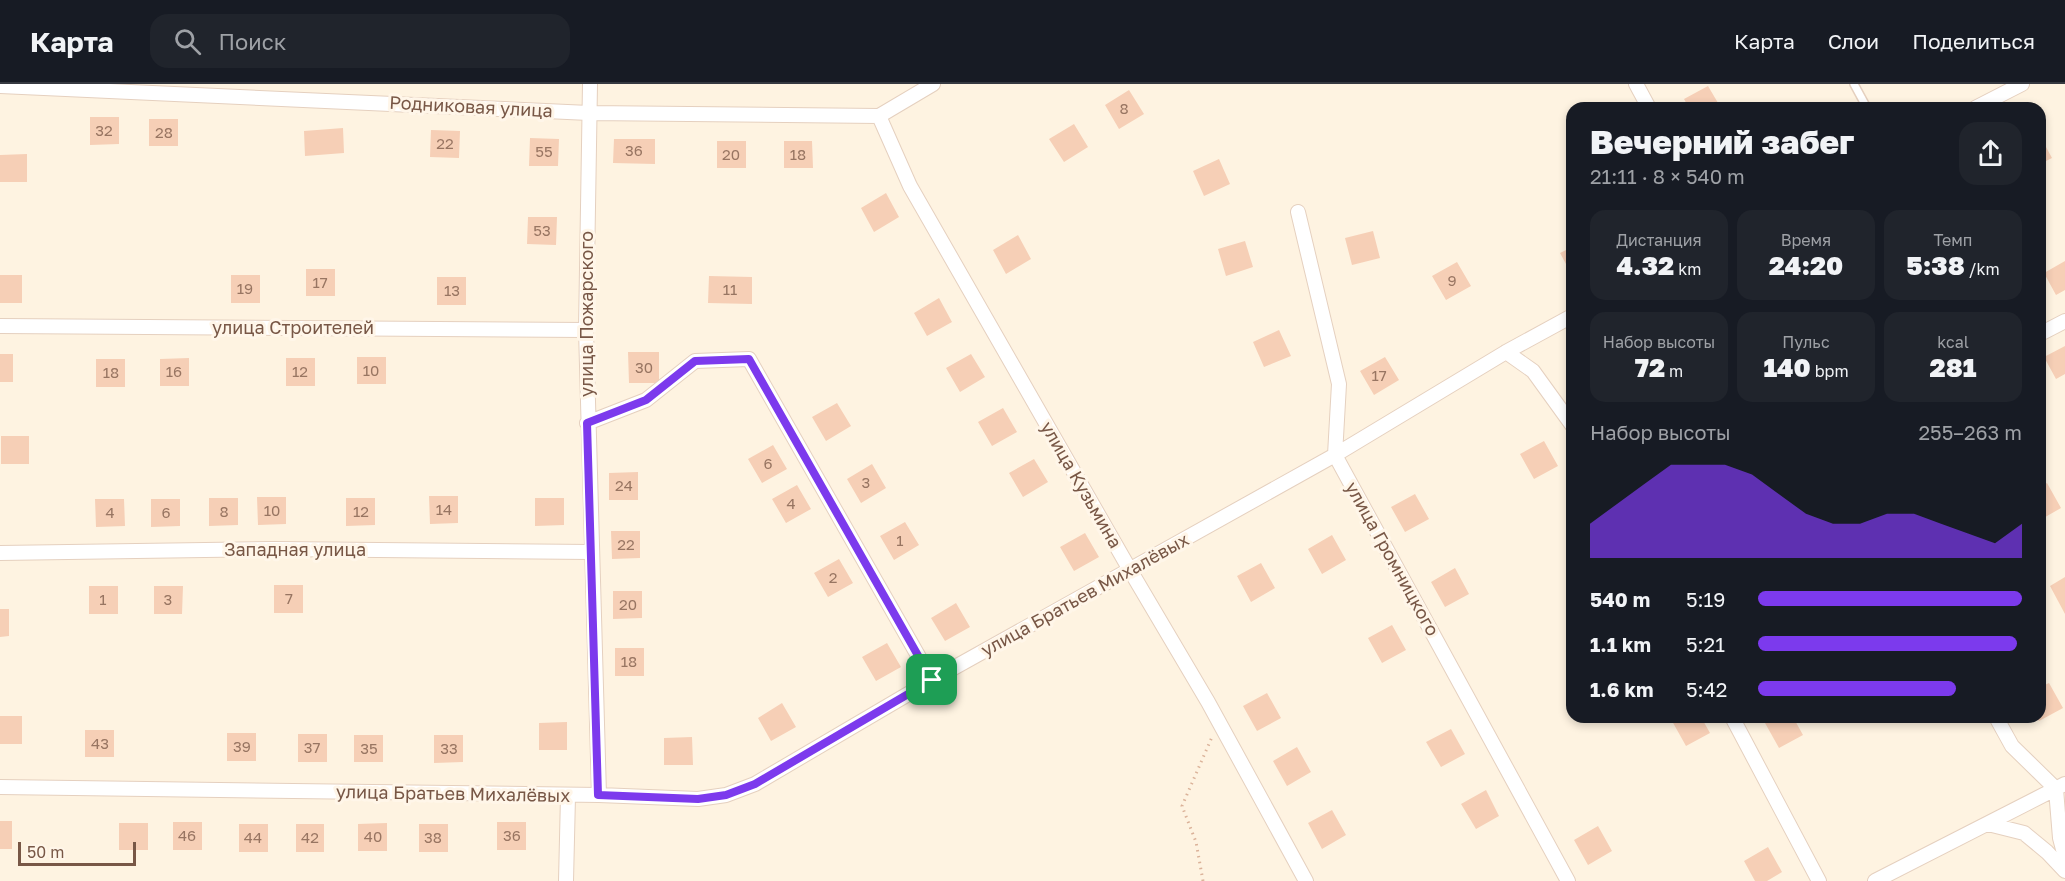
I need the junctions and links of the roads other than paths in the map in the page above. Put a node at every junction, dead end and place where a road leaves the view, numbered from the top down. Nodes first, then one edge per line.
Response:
1 (590, 84) edge
2 (933, 84) edge
3 (1636, 84) edge
4 (1854, 84) edge
5 (2022, 84) edge
6 (0, 86) edge
7 (1646, 102) edge
8 (1864, 102) edge
9 (1988, 102) edge
10 (589, 112) junction
11 (879, 116) junction
12 (1298, 212) dead end
13 (1566, 319) edge
14 (2065, 321) edge
15 (0, 326) edge
16 (586, 330) junction
17 (2046, 331) edge
18 (1506, 352) junction
19 (1566, 416) edge
20 (587, 423) junction
21 (1335, 455) junction
22 (591, 552) junction
23 (0, 553) edge
24 (1130, 570) junction
25 (932, 680) junction
26 (1735, 723) edge
27 (1999, 723) edge
28 (0, 787) edge
29 (2061, 787) edge
30 (598, 795) junction
31 (568, 796) junction
32 (1988, 824) junction
33 (2065, 857) edge
34 (2065, 872) edge
35 (566, 881) edge
36 (1306, 881) edge
37 (1568, 881) edge
38 (1819, 881) edge
39 (1875, 881) edge

1 - 10 street, улица Пожарского
2 - 11 street
3 - 7 street
4 - 8 lane
5 - 9 street
6 - 10 street, Родниковая улица
10 - 11 street, Родниковая улица
10 - 16 street, улица Пожарского
11 - 24 street, улица Кузьмина
12 - 21 street
13 - 18 street, улица Братьев Михалёвых
14 - 17 street
15 - 16 street, улица Строителей
16 - 20 street, улица Пожарского
18 - 19 street
18 - 21 street, улица Братьев Михалёвых
20 - 22 street, улица Пожарского
20 - 25 street
21 - 24 street, улица Братьев Михалёвых
21 - 37 street, улица Громницкого
22 - 23 street, Западная улица
22 - 30 street, улица Пожарского
24 - 25 street, улица Братьев Михалёвых
24 - 36 street, улица Кузьмина
25 - 30 street, улица Братьев Михалёвых
26 - 38 street
27 - 29 street
28 - 31 street, улица Братьев Михалёвых
29 - 32 street
29 - 33 street
30 - 31 street, улица Братьев Михалёвых
31 - 35 street
32 - 34 street
32 - 39 street

